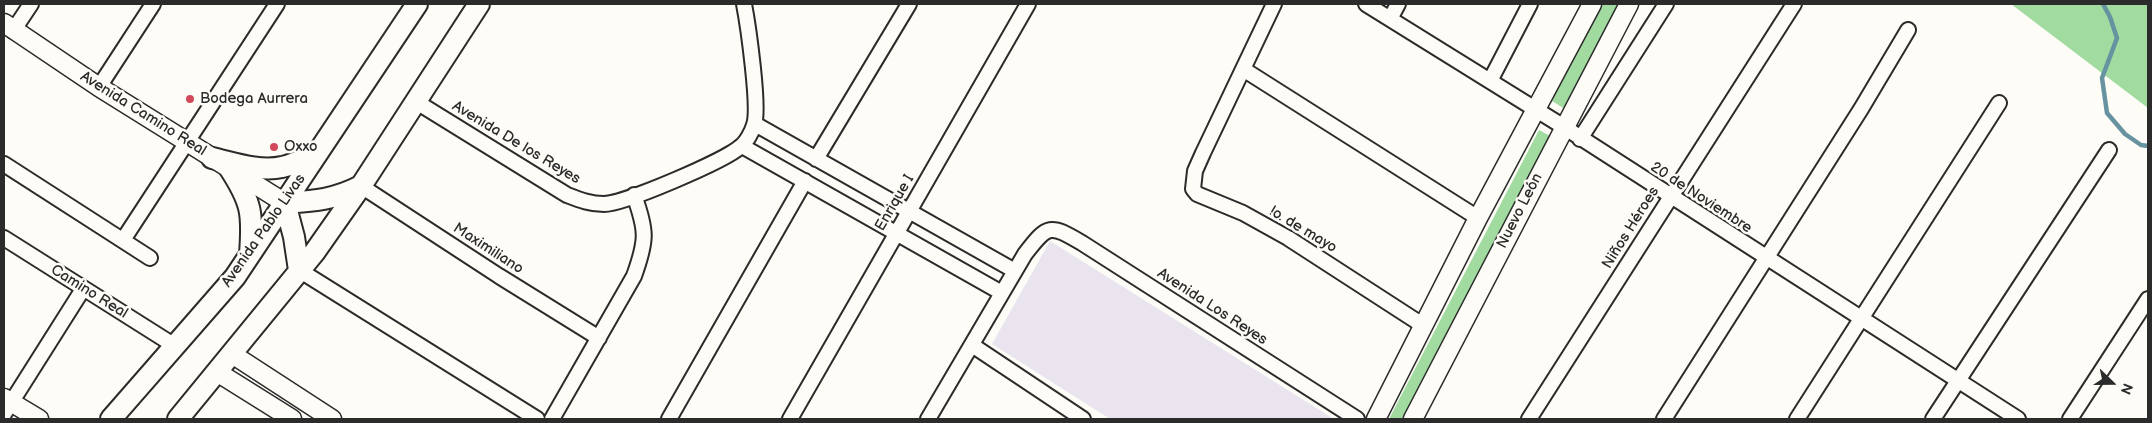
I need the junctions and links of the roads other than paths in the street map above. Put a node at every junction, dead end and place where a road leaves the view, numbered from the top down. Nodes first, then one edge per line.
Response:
1 (31, 4) edge
2 (153, 4) edge
3 (277, 4) edge
4 (417, 4) edge
5 (479, 4) edge
6 (909, 4) edge
7 (1028, 4) edge
8 (1274, 4) edge
9 (1366, 4) edge
10 (1398, 4) edge
11 (1530, 4) edge
12 (1592, 4) edge
13 (1629, 4) edge
14 (1666, 4) edge
15 (1794, 4) edge
16 (747, 5) edge
17 (1390, 19) junction
18 (8, 27) edge
19 (1908, 30) dead end
20 (1243, 69) junction
21 (1490, 81) junction
22 (99, 87) junction
23 (415, 101) junction
24 (1999, 103) dead end
25 (1536, 111) junction
26 (755, 124) junction
27 (1564, 128) junction
28 (1580, 139) junction
29 (186, 142) junction
30 (742, 146) junction
31 (320, 150) junction
32 (2109, 150) dead end
33 (212, 158) junction
34 (816, 159) junction
35 (4, 164) edge
36 (230, 169) junction
37 (805, 181) junction
38 (361, 186) junction
39 (634, 196) junction
40 (1670, 197) junction
41 (285, 202) junction
42 (908, 212) junction
43 (1478, 218) junction
44 (896, 234) junction
45 (4, 238) edge
46 (124, 240) junction
47 (250, 254) junction
48 (150, 258) dead end
49 (1765, 258) junction
50 (299, 270) junction
51 (1015, 271) junction
52 (83, 289) junction
53 (1002, 293) junction
54 (2148, 299) edge
55 (1860, 319) junction
56 (1424, 326) junction
57 (599, 338) junction
58 (972, 345) junction
59 (175, 346) junction
60 (232, 354) junction
61 (217, 372) junction
62 (1957, 380) junction
63 (6, 405) edge
64 (39, 419) edge
65 (112, 419) edge
66 (178, 419) edge
67 (292, 419) edge
68 (332, 419) edge
69 (537, 419) edge
70 (552, 419) edge
71 (669, 419) edge
72 (790, 419) edge
73 (928, 419) edge
74 (1081, 419) edge
75 (1357, 419) edge
76 (1376, 419) edge
77 (1413, 419) edge
78 (1529, 419) edge
79 (1664, 419) edge
80 (1797, 419) edge
81 (1933, 419) edge
82 (2018, 419) edge
83 (2070, 419) edge

1 - 18 street
2 - 22 street
3 - 29 street
4 - 31 main road, Avenida Pablo Livas
5 - 23 main road
6 - 34 street
7 - 42 street, Enrique I
8 - 20 street, !o. de mayo
9 - 17 street, 20 de Noviembre
10 - 17 street
11 - 21 street
12 - 25 street
13 - 27 street, Nuevo León
14 - 28 street
15 - 40 street, Niños Héroes
16 - 26 street, Avenida De los Reyes
17 - 21 street, 20 de Noviembre
18 - 22 street, Avenida Camino Real
19 - 49 street
20 - 43 street
20 - 56 street, !o. de mayo
21 - 25 street, 20 de Noviembre
22 - 29 street, Avenida Camino Real
23 - 38 main road
23 - 39 street, Avenida De los Reyes
24 - 55 street
25 - 27 street, 20 de Noviembre
25 - 43 street
26 - 30 street, Avenida De los Reyes
26 - 34 street
27 - 28 street, 20 de Noviembre
27 - 77 street, Nuevo León
28 - 40 street, 20 de Noviembre
29 - 33 street, Avenida Camino Real
29 - 46 street
30 - 37 street
30 - 39 street, Avenida De los Reyes
31 - 33 main road
31 - 41 main road, Avenida Pablo Livas
32 - 62 street
33 - 36 street, Avenida Camino Real
34 - 42 street
35 - 46 street
36 - 41 street, Avenida Camino Real
36 - 47 main road
37 - 44 street
37 - 71 street
38 - 41 main road
38 - 50 main road
38 - 57 street, Maximiliano
39 - 57 street
40 - 49 street, 20 de Noviembre
40 - 78 street, Niños Héroes
41 - 47 main road, Avenida Pablo Livas
41 - 50 main road
42 - 44 street, Enrique I
42 - 51 street
43 - 56 street
44 - 53 street
44 - 72 street, Enrique I
45 - 52 street, Camino Real
46 - 48 street
47 - 59 main road, Avenida Pablo Livas
49 - 55 street, 20 de Noviembre
49 - 79 street
50 - 60 main road
50 - 69 street
51 - 53 street
51 - 75 street, Avenida Los Reyes
52 - 59 street, Camino Real
52 - 63 street
53 - 58 street
54 - 83 street
55 - 62 street, 20 de Noviembre
55 - 80 street
56 - 76 street
57 - 70 street
58 - 73 street
58 - 74 street
59 - 65 main road, Avenida Pablo Livas
60 - 61 main road
60 - 68 street
61 - 66 main road
61 - 67 street
62 - 81 street
62 - 82 street, 20 de Noviembre
63 - 64 street

